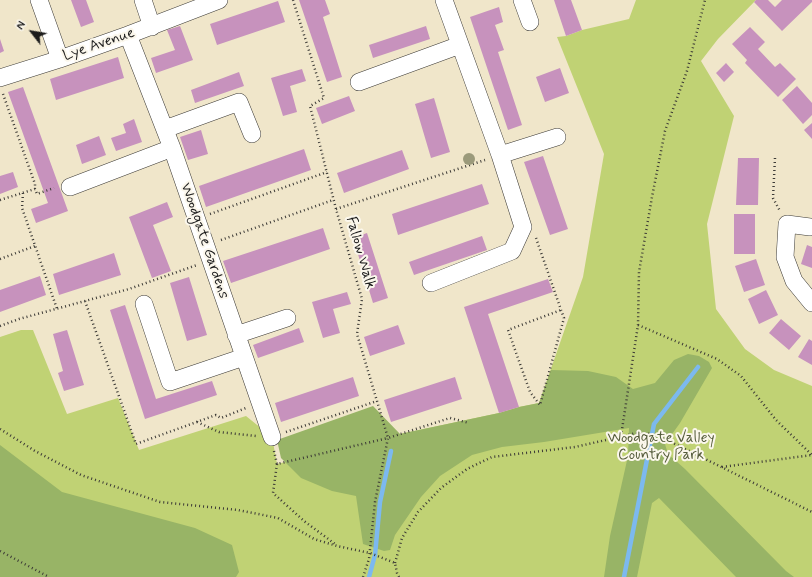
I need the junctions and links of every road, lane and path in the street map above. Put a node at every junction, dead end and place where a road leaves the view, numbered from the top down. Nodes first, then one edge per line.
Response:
1 (40, 0) edge
2 (143, 0) edge
3 (219, 0) edge
4 (293, 0) edge
5 (522, 0) edge
6 (705, 0) edge
7 (447, 1) edge
8 (530, 22) dead end
9 (152, 26) junction
10 (128, 35) junction
11 (460, 45) junction
12 (60, 59) junction
13 (359, 82) dead end
14 (1, 84) edge
15 (165, 129) junction
16 (252, 134) dead end
17 (557, 137) dead end
18 (172, 148) junction
19 (500, 155) junction
20 (775, 158) dead end
21 (327, 172) junction
22 (70, 187) joint
23 (35, 189) junction
24 (23, 193) junction
25 (0, 200) edge
26 (334, 200) junction
27 (336, 209) junction
28 (197, 219) junction
29 (787, 224) junction
30 (523, 227) junction
31 (810, 227) dead end
32 (35, 246) junction
33 (208, 253) junction
34 (0, 259) edge
35 (431, 283) dead end
36 (84, 301) junction
37 (812, 303) edge
38 (144, 304) dead end
39 (57, 309) junction
40 (561, 310) junction
41 (287, 318) dead end
42 (638, 325) junction
43 (0, 326) edge
44 (236, 334) junction
45 (244, 357) junction
46 (377, 401) junction
47 (260, 404) junction
48 (196, 422) junction
49 (469, 423) dead end
50 (0, 429) edge
51 (621, 436) junction
52 (272, 437) junction
53 (388, 438) junction
54 (812, 455) edge
55 (276, 464) junction
56 (721, 467) junction
57 (812, 512) edge
58 (337, 546) junction
59 (0, 551) edge
60 (370, 553) junction
61 (395, 563) junction
62 (49, 577) edge
63 (364, 577) edge
64 (399, 577) edge

1 - 12 street
2 - 9 street, Lye Avenue
3 - 9 street, Lye Avenue
4 - 21 path, Fallow Walk
5 - 8 street
6 - 42 path
7 - 11 street
9 - 10 street, Lye Avenue
10 - 12 street, Lye Avenue
10 - 15 street, Woodgate Gardens
11 - 13 street
11 - 19 street
12 - 14 street, Lye Avenue
14 - 23 path
15 - 16 street
15 - 18 street, Woodgate Gardens
17 - 19 street
18 - 22 street
18 - 28 street, Woodgate Gardens
19 - 27 path
19 - 30 street
20 - 29 path
21 - 26 path, Fallow Walk
21 - 28 path
22 - 23 path
23 - 24 path
24 - 25 path
24 - 32 path
26 - 27 path, Fallow Walk
26 - 33 path
27 - 46 path, Fallow Walk
28 - 33 street, Woodgate Gardens
29 - 31 street
29 - 37 street
30 - 35 street
30 - 40 path
32 - 34 path
32 - 39 path
33 - 36 path
33 - 44 street, Woodgate Gardens
36 - 39 path
36 - 48 path
38 - 45 street
39 - 43 path
40 - 40 path
41 - 44 street
42 - 51 path
42 - 54 path
44 - 45 street, Woodgate Gardens
45 - 47 street, Woodgate Gardens
46 - 52 path
46 - 53 path, Fallow Walk
47 - 48 path
47 - 52 street, Woodgate Gardens
48 - 52 path
49 - 53 path
50 - 58 path
51 - 56 path
51 - 61 path
52 - 55 path
53 - 55 path
53 - 60 path
54 - 56 path
55 - 58 path
56 - 57 path
58 - 60 path
59 - 62 path
60 - 61 path
60 - 63 path
61 - 64 path

